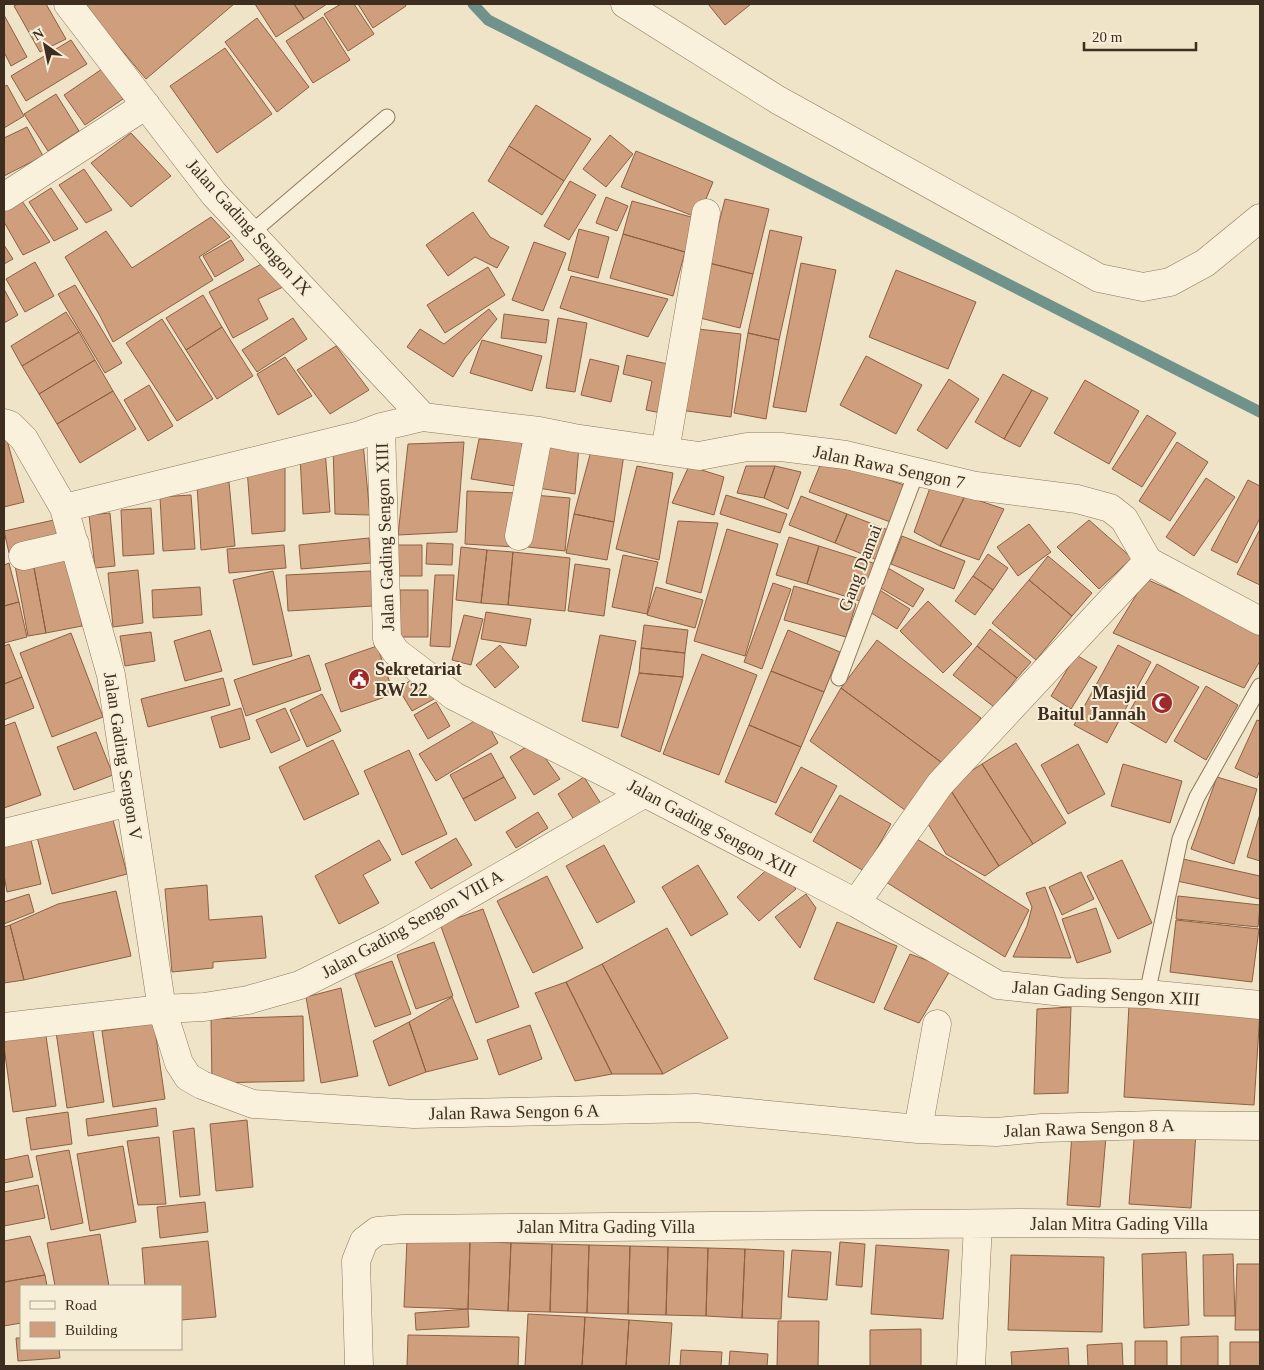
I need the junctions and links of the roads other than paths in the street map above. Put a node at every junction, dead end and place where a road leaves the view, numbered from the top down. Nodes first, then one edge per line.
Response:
1 (68, 4) edge
2 (625, 4) edge
3 (146, 105) junction
4 (387, 117) dead end
5 (4, 197) edge
6 (706, 213) dead end
7 (1260, 218) edge
8 (251, 233) junction
9 (423, 417) junction
10 (4, 423) edge
11 (381, 427) junction
12 (539, 430) junction
13 (665, 451) junction
14 (916, 473) junction
15 (64, 508) junction
16 (519, 536) dead end
17 (75, 544) junction
18 (23, 556) dead end
19 (1148, 561) junction
20 (1260, 621) edge
21 (839, 678) dead end
22 (1260, 686) edge
23 (645, 792) junction
24 (130, 802) junction
25 (4, 833) edge
26 (856, 904) junction
27 (1147, 994) junction
28 (1260, 1005) edge
29 (162, 1009) junction
30 (937, 1024) dead end
31 (4, 1027) edge
32 (1260, 1126) edge
33 (918, 1129) junction
34 (978, 1224) junction
35 (1260, 1224) edge
36 (359, 1366) edge
37 (971, 1366) edge

1 - 3 street, Jalan Gading Sengon IX
2 - 7 street
3 - 5 street
3 - 8 street, Jalan Gading Sengon IX
4 - 8 lane
6 - 13 street
8 - 9 street, Jalan Gading Sengon IX
9 - 11 street
9 - 12 street, Jalan Rawa Sengon 7
10 - 15 street, Jalan Gading Sengon V
11 - 15 street
11 - 23 street, Jalan Gading Sengon XIII
12 - 13 street, Jalan Rawa Sengon 7
12 - 16 street
13 - 14 street, Jalan Rawa Sengon 7
14 - 19 street, Jalan Rawa Sengon 7
14 - 21 lane, Gang Damai
15 - 17 street, Jalan Gading Sengon V
17 - 18 street
17 - 24 street, Jalan Gading Sengon V
19 - 20 street
19 - 26 street
22 - 27 lane
23 - 26 street, Jalan Gading Sengon XIII
23 - 29 street, Jalan Gading Sengon VIII A
24 - 25 street
24 - 29 street, Jalan Gading Sengon V
26 - 27 street, Jalan Gading Sengon XIII
27 - 28 street, Jalan Gading Sengon XIII
29 - 31 street, Jalan Gading Sengon VIII A
29 - 33 street, Jalan Rawa Sengon 6 A
30 - 33 street
32 - 33 street, Jalan Rawa Sengon 8 A
34 - 35 street, Jalan Mitra Gading Villa
34 - 36 street, Jalan Mitra Gading Villa
34 - 37 street

